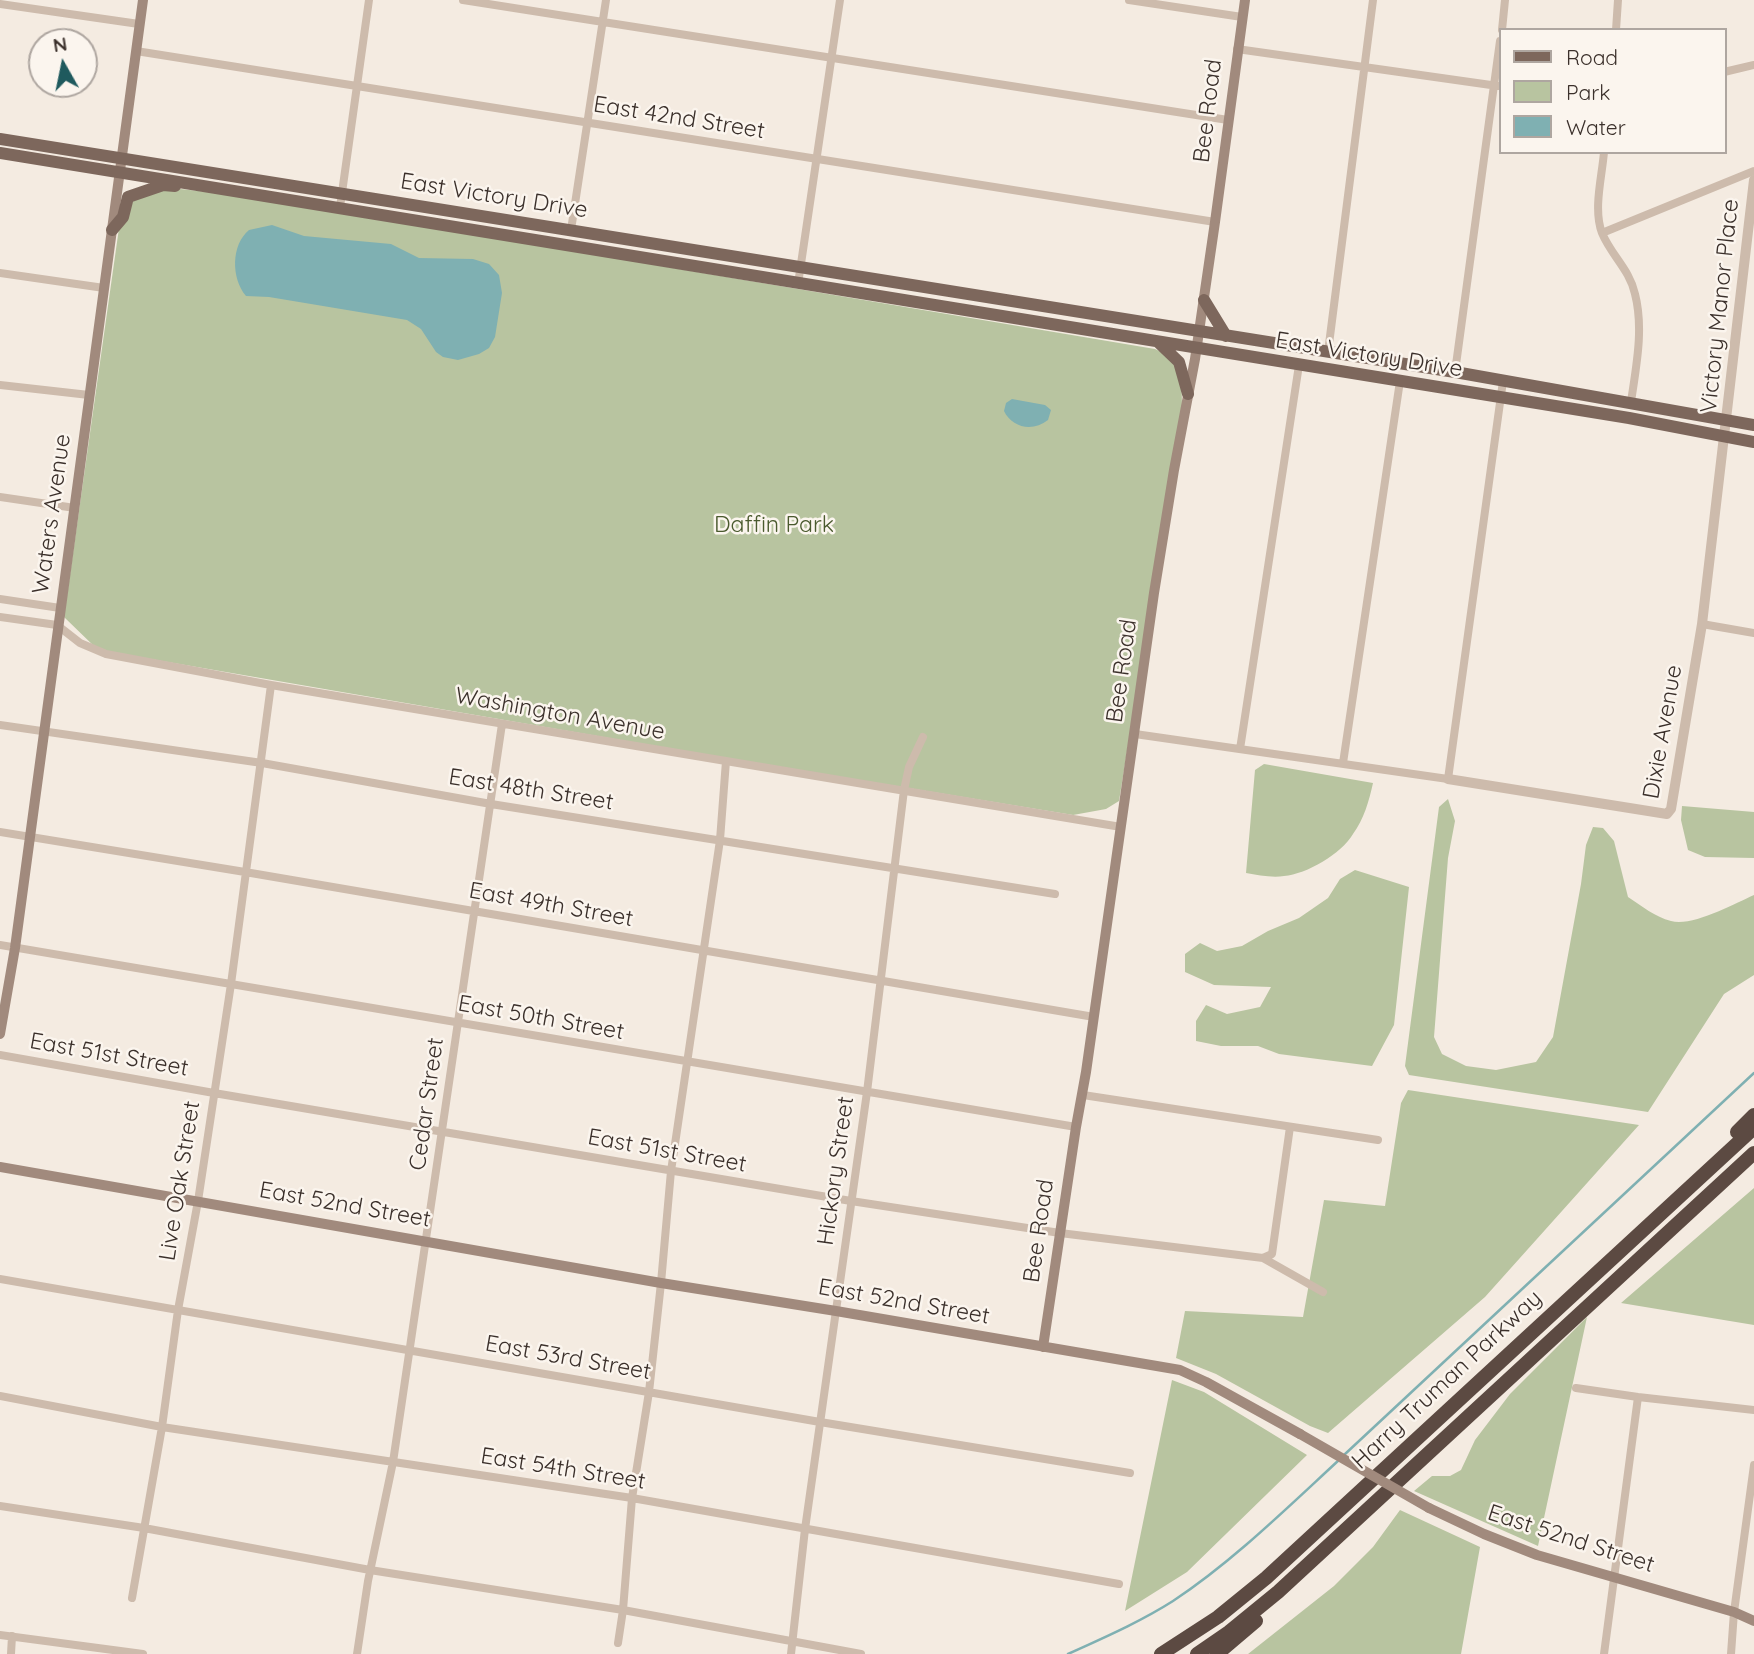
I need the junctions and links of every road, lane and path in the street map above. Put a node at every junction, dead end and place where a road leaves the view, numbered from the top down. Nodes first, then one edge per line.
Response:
1 (143, 0) edge
2 (369, 0) edge
3 (463, 0) edge
4 (606, 0) edge
5 (840, 0) edge
6 (1129, 0) edge
7 (1245, 0) edge
8 (1374, 0) edge
9 (1505, 0) edge
10 (1618, 0) edge
11 (0, 4) edge
12 (1242, 17) junction
13 (604, 22) junction
14 (139, 24) junction
15 (1502, 28) edge
16 (1615, 28) edge
17 (1237, 49) junction
18 (136, 51) junction
19 (832, 58) junction
20 (1754, 65) edge
21 (1366, 66) junction
22 (1726, 72) edge
23 (355, 86) junction
24 (1498, 86) edge
25 (1228, 120) junction
26 (589, 123) junction
27 (0, 139) edge
28 (0, 153) edge
29 (1604, 154) edge
30 (121, 157) junction
31 (817, 159) junction
32 (120, 171) junction
33 (1754, 171) edge
34 (1754, 180) edge
35 (231, 189) junction
36 (341, 200) junction
37 (1215, 222) junction
38 (112, 230) junction
39 (571, 230) junction
40 (1602, 233) junction
41 (543, 240) junction
42 (801, 266) junction
43 (0, 273) edge
44 (798, 284) junction
45 (104, 288) junction
46 (980, 296) junction
47 (1204, 300) junction
48 (977, 312) junction
49 (1199, 331) junction
50 (1226, 336) junction
51 (1158, 342) junction
52 (1196, 348) junction
53 (1328, 352) junction
54 (1299, 365) junction
55 (1455, 372) junction
56 (1400, 381) junction
57 (1503, 381) junction
58 (0, 385) edge
59 (1188, 394) junction
60 (89, 395) junction
61 (1502, 398) junction
62 (1631, 402) junction
63 (1727, 420) junction
64 (1754, 425) edge
65 (1725, 436) junction
66 (1754, 442) edge
67 (0, 497) edge
68 (75, 508) junction
69 (0, 599) edge
70 (60, 608) junction
71 (0, 617) edge
72 (1702, 624) junction
73 (57, 625) junction
74 (1754, 633) edge
75 (271, 685) junction
76 (0, 724) edge
77 (502, 724) junction
78 (44, 732) junction
79 (1135, 734) junction
80 (923, 737) dead end
81 (1240, 749) junction
82 (726, 761) junction
83 (262, 763) junction
84 (1343, 764) junction
85 (1448, 779) junction
86 (904, 790) junction
87 (491, 803) junction
88 (1121, 827) junction
89 (0, 832) edge
90 (30, 837) junction
91 (720, 840) junction
92 (894, 868) junction
93 (246, 872) junction
94 (1055, 894) dead end
95 (475, 911) junction
96 (0, 945) edge
97 (15, 948) junction
98 (703, 951) junction
99 (880, 980) junction
100 (231, 984) junction
101 (1094, 1017) junction
102 (458, 1023) junction
103 (0, 1034) edge
104 (0, 1055) edge
105 (687, 1063) junction
106 (867, 1092) junction
107 (214, 1093) junction
108 (1083, 1096) junction
109 (1754, 1115) edge
110 (1076, 1127) junction
111 (1290, 1127) junction
112 (1754, 1128) edge
113 (442, 1132) junction
114 (1378, 1140) dead end
115 (1754, 1153) edge
116 (0, 1167) edge
117 (671, 1171) junction
118 (198, 1201) junction
119 (851, 1201) junction
120 (1060, 1233) junction
121 (426, 1240) junction
122 (1263, 1258) junction
123 (0, 1279) edge
124 (661, 1283) junction
125 (1323, 1292) dead end
126 (178, 1310) junction
127 (836, 1311) junction
128 (1528, 1336) junction
129 (1043, 1347) junction
130 (409, 1349) junction
131 (1576, 1388) dead end
132 (649, 1392) junction
133 (0, 1396) edge
134 (1638, 1397) junction
135 (1754, 1410) edge
136 (820, 1422) junction
137 (162, 1427) junction
138 (393, 1462) junction
139 (1754, 1465) edge
140 (1130, 1473) dead end
141 (632, 1498) junction
142 (0, 1506) edge
143 (144, 1528) junction
144 (805, 1529) junction
145 (1303, 1569) junction
146 (370, 1570) junction
147 (1614, 1578) junction
148 (1119, 1584) dead end
149 (132, 1598) dead end
150 (623, 1610) junction
151 (1734, 1612) junction
152 (1754, 1621) edge
153 (0, 1634) edge
154 (12, 1636) junction
155 (618, 1643) dead end
156 (793, 1643) junction
157 (11, 1654) edge
158 (143, 1654) edge
159 (357, 1654) edge
160 (791, 1654) edge
161 (861, 1654) edge
162 (1161, 1654) edge
163 (1197, 1654) edge
164 (1217, 1654) edge
165 (1604, 1654) edge
166 (1731, 1654) edge

1 - 14 main road, Waters Avenue
2 - 23 street
3 - 13 street
4 - 13 street
5 - 19 street
6 - 12 street
7 - 12 main road, Bee Road
8 - 21 street
9 - 15 street
10 - 16 street
11 - 14 street
12 - 17 main road, Bee Road
13 - 19 street
13 - 26 street
14 - 18 main road, Waters Avenue
17 - 21 street
17 - 25 main road, Bee Road
18 - 23 street, East 42nd Street
18 - 30 main road, Waters Avenue
19 - 25 street
19 - 31 street
20 - 22 street
21 - 24 street
21 - 53 street
23 - 26 street, East 42nd Street
23 - 36 street
24 - 55 street
25 - 37 main road, Bee Road
26 - 31 street, East 42nd Street
26 - 39 street
27 - 30 main road, East Victory Drive
28 - 32 main road, East Victory Drive
29 - 40 street
30 - 32 main road, Waters Avenue
30 - 36 main road, East Victory Drive
31 - 37 street, East 42nd Street
31 - 42 street
32 - 35 main road, East Victory Drive
32 - 38 main road, Waters Avenue
33 - 40 street
34 - 63 street, Victory Manor Place
35 - 36 main road, East Victory Drive
35 - 38 main road
36 - 39 main road, East Victory Drive
36 - 41 main road, East Victory Drive
37 - 47 main road, Bee Road
38 - 45 main road, Waters Avenue
39 - 41 main road
39 - 42 main road, East Victory Drive
40 - 62 street
41 - 44 main road, East Victory Drive
42 - 44 street
42 - 46 main road, East Victory Drive
43 - 45 street
44 - 48 main road, East Victory Drive
45 - 60 main road, Waters Avenue
46 - 48 street
46 - 49 main road, East Victory Drive
47 - 49 main road, Bee Road
47 - 50 main road
48 - 51 main road, East Victory Drive
49 - 50 main road, East Victory Drive
49 - 52 main road, Bee Road
50 - 53 main road, East Victory Drive
51 - 52 main road, East Victory Drive
51 - 59 main road
52 - 54 main road, East Victory Drive
52 - 59 main road, Bee Road
53 - 55 main road, East Victory Drive
54 - 56 main road, East Victory Drive
54 - 81 street
55 - 57 main road, East Victory Drive
56 - 61 main road, East Victory Drive
56 - 84 street
57 - 61 street
57 - 62 main road, East Victory Drive
58 - 60 street
59 - 79 main road, Bee Road
60 - 68 main road, Waters Avenue
61 - 65 main road, East Victory Drive
61 - 85 street
62 - 63 main road, East Victory Drive
63 - 64 main road, East Victory Drive
63 - 65 street, Victory Manor Place
65 - 66 main road, East Victory Drive
65 - 72 street, Dixie Avenue
67 - 68 street
68 - 70 main road, Waters Avenue
69 - 70 street
70 - 73 main road, Waters Avenue
71 - 73 street, Washington Avenue
72 - 74 street
72 - 85 street, Dixie Avenue
73 - 75 street, Washington Avenue
73 - 78 main road, Waters Avenue
75 - 77 street, Washington Avenue
75 - 83 street, Live Oak Street
76 - 78 street, East 48th Street
77 - 82 street, Washington Avenue
77 - 87 street, Cedar Street
78 - 83 street, East 48th Street
78 - 90 main road, Waters Avenue
79 - 81 street
79 - 88 main road, Bee Road
80 - 86 street, Hickory Street
81 - 84 street
82 - 86 street, Washington Avenue
82 - 91 street
83 - 87 street, East 48th Street
83 - 93 street, Live Oak Street
84 - 85 street
86 - 88 street, Washington Avenue
86 - 92 street, Hickory Street
87 - 91 street, East 48th Street
87 - 95 street, Cedar Street
88 - 101 main road, Bee Road
89 - 90 street, East 49th Street
90 - 93 street, East 49th Street
90 - 97 main road, Waters Avenue
91 - 92 street, East 48th Street
91 - 98 street
92 - 94 street, East 48th Street
92 - 99 street, Hickory Street
93 - 95 street, East 49th Street
93 - 100 street, Live Oak Street
95 - 98 street, East 49th Street
95 - 102 street, Cedar Street
96 - 97 street, East 50th Street
97 - 100 street, East 50th Street
97 - 103 main road, Waters Avenue
98 - 99 street, East 49th Street
98 - 105 street
99 - 101 street, East 49th Street
99 - 106 street, Hickory Street
100 - 102 street, East 50th Street
100 - 107 street, Live Oak Street
101 - 108 main road, Bee Road
102 - 105 street, East 50th Street
102 - 113 street, Cedar Street
104 - 107 street, East 51st Street
105 - 106 street, East 50th Street
105 - 117 street
106 - 110 street, East 50th Street
106 - 119 street, Hickory Street
107 - 113 street, East 51st Street
107 - 118 street, Live Oak Street
108 - 110 main road, Bee Road
108 - 111 street
109 - 128 highway
110 - 120 main road, Bee Road
111 - 114 street
111 - 122 street
112 - 128 highway, Harry Truman Parkway
113 - 117 street, East 51st Street
113 - 121 street, Cedar Street
115 - 145 highway, Harry Truman Parkway
116 - 118 main road, East 52nd Street
117 - 119 street, East 51st Street
117 - 124 street
118 - 121 main road, East 52nd Street
118 - 126 street, Live Oak Street
119 - 120 street, East 51st Street
119 - 127 street, Hickory Street
120 - 122 street, East 51st Street
120 - 129 main road, Bee Road
121 - 124 main road, East 52nd Street
121 - 130 street, Cedar Street
122 - 125 street, East 51st Street
123 - 126 street, East 53rd Street
124 - 127 main road, East 52nd Street
124 - 132 street
126 - 130 street, East 53rd Street
126 - 137 street, Live Oak Street
127 - 129 main road, East 52nd Street
127 - 136 street, Hickory Street
128 - 162 highway, Harry Truman Parkway
129 - 147 main road, East 52nd Street, bridge
130 - 132 street, East 53rd Street
130 - 138 street, Cedar Street
131 - 134 street
132 - 136 street, East 53rd Street
132 - 141 street
133 - 137 street, East 54th Street
134 - 135 street
134 - 147 street
136 - 140 street, East 53rd Street
136 - 144 street, Hickory Street
137 - 138 street, East 54th Street
137 - 143 street, Live Oak Street
138 - 141 street, East 54th Street
138 - 146 street, Cedar Street
139 - 151 street
141 - 144 street, East 54th Street
141 - 150 street
142 - 143 street
143 - 146 street
143 - 149 street, Live Oak Street
144 - 148 street, East 54th Street
144 - 156 street, Hickory Street
145 - 163 highway, Harry Truman Parkway
145 - 164 highway
146 - 150 street
146 - 159 street, Cedar Street
147 - 151 main road, East 52nd Street
147 - 165 street
150 - 155 street
150 - 156 street
151 - 152 main road, East 52nd Street
151 - 166 street
153 - 154 street
154 - 157 street
154 - 158 street
156 - 160 street, Hickory Street
156 - 161 street

